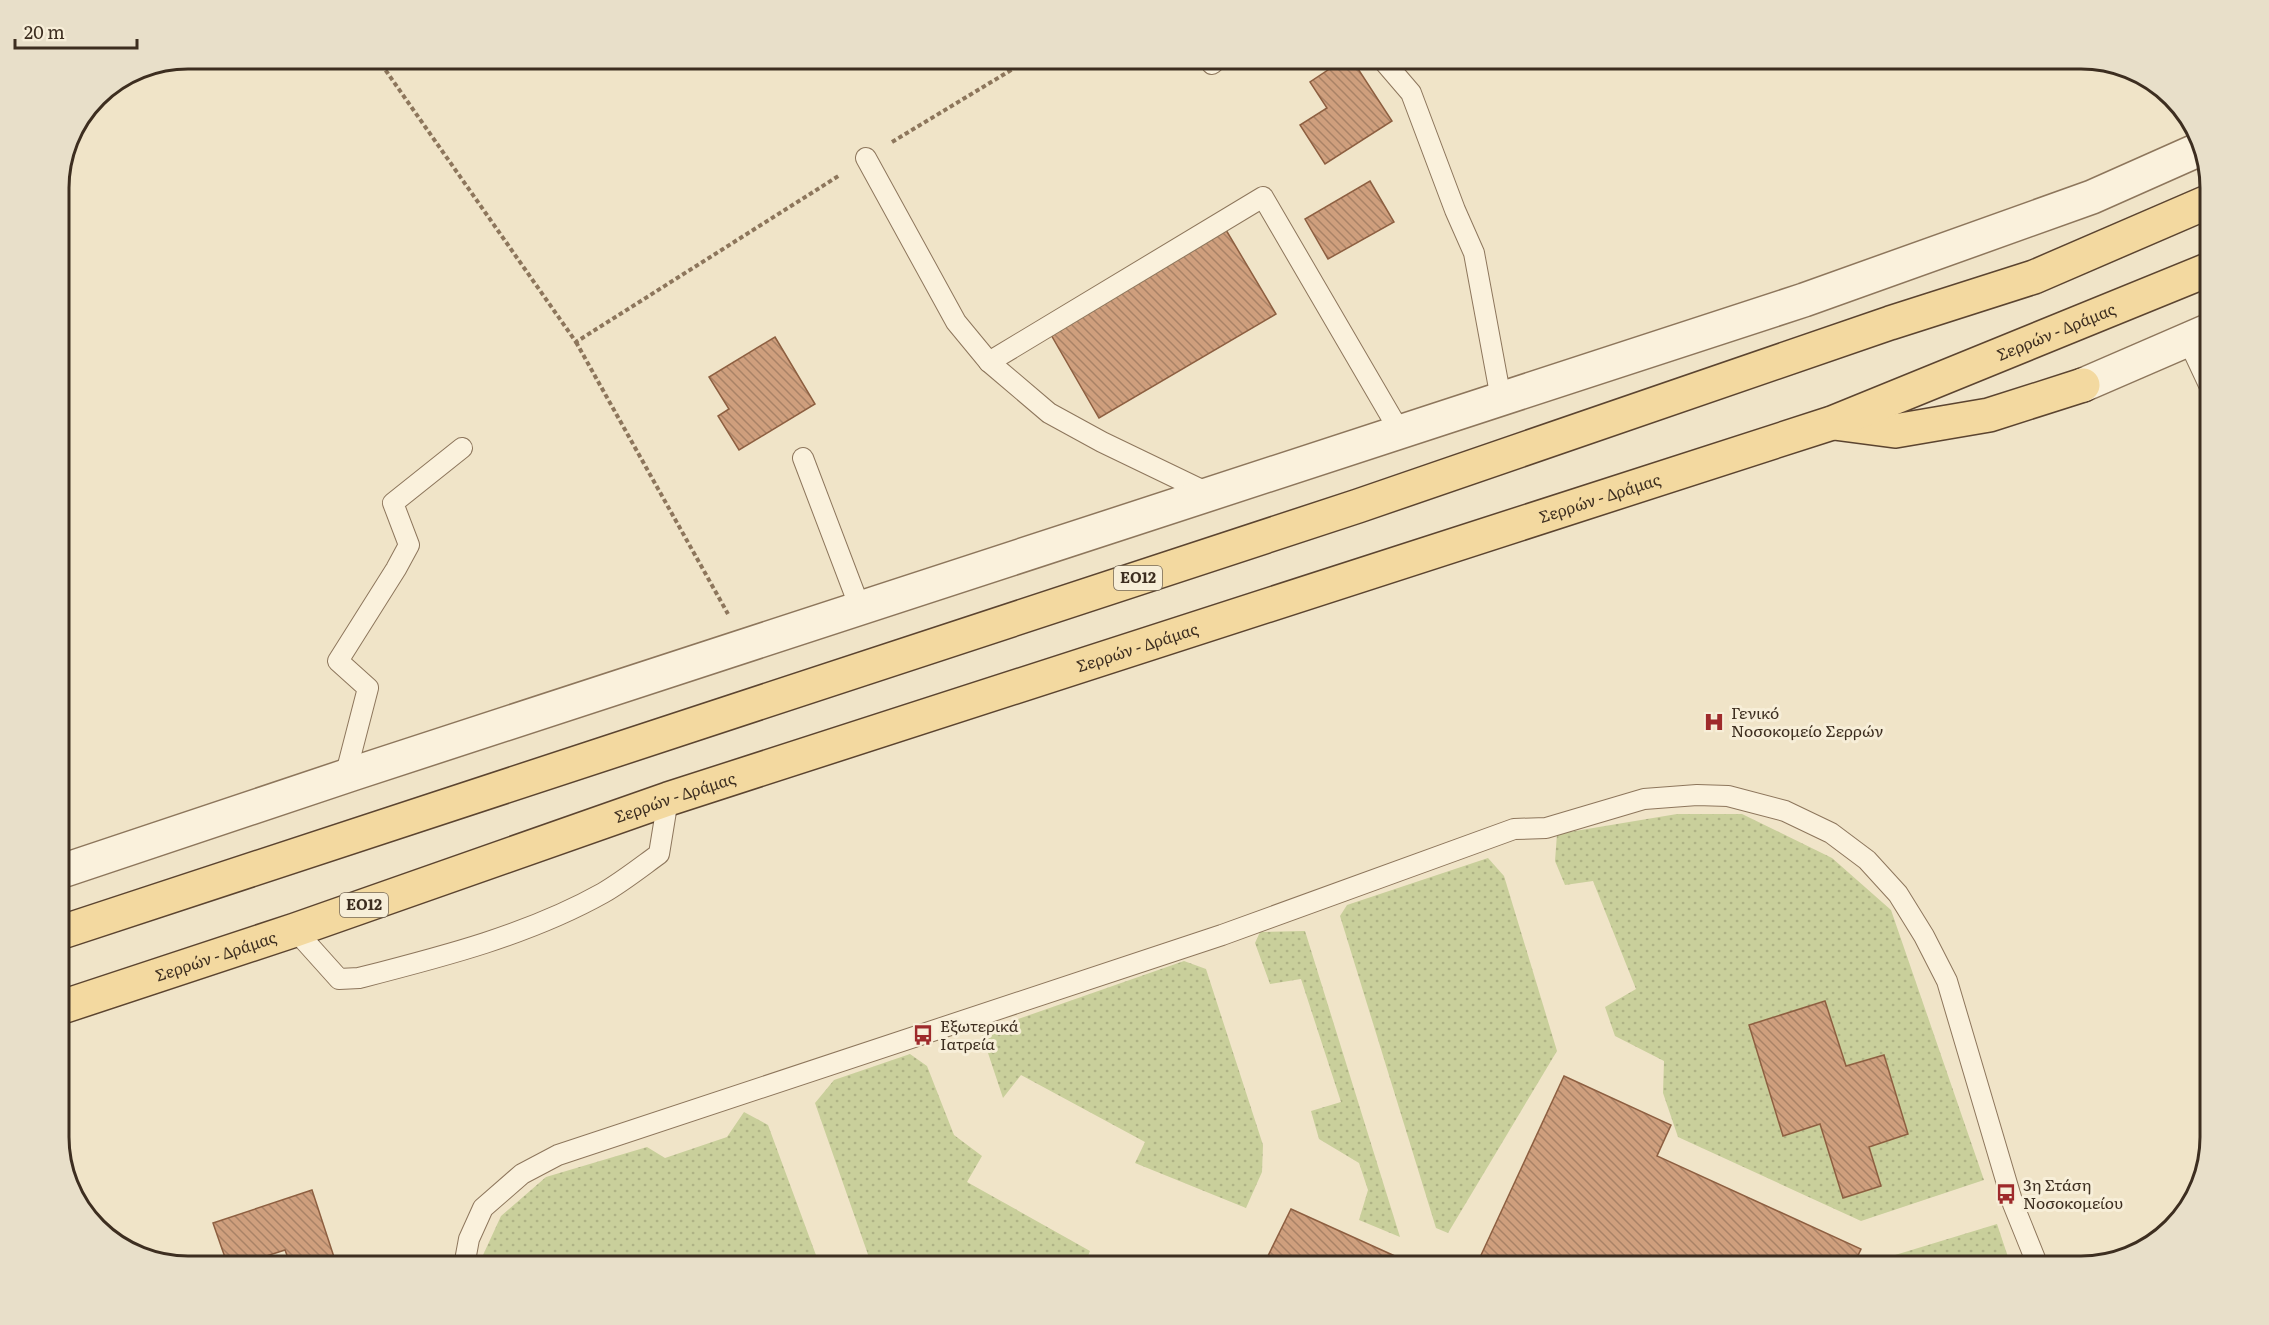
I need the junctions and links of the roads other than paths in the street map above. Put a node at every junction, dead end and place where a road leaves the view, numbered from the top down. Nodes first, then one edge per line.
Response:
1 (1390, 69) edge
2 (2194, 151) edge
3 (866, 158) road end
4 (2200, 205) edge
5 (2200, 273) edge
6 (2199, 335) edge
7 (989, 362) junction
8 (2083, 385) joint
9 (1501, 399) junction
10 (1832, 423) junction
11 (1400, 432) junction
12 (462, 448) dead end
13 (803, 458) dead end
14 (1210, 494) junction
15 (860, 608) junction
16 (345, 777) junction
17 (668, 799) junction
18 (69, 869) edge
19 (69, 930) edge
20 (295, 930) junction
21 (69, 1005) edge
22 (466, 1256) edge
23 (2034, 1256) edge

1 - 9 lane
2 - 9 street
3 - 7 lane
4 - 19 main road, ΕΟ12
5 - 10 main road, Σερρών - Δράμας / ΕΟ12
6 - 8 street
7 - 11 lane
7 - 14 lane
8 - 10 main road
9 - 11 street
10 - 17 main road, Σερρών - Δράμας / ΕΟ12
11 - 14 street
12 - 16 lane
13 - 15 lane
14 - 15 street
15 - 16 street
16 - 18 street
17 - 20 main road, Σερρών - Δράμας / ΕΟ12
17 - 20 lane
20 - 21 main road, Σερρών - Δράμας / ΕΟ12
22 - 23 lane

